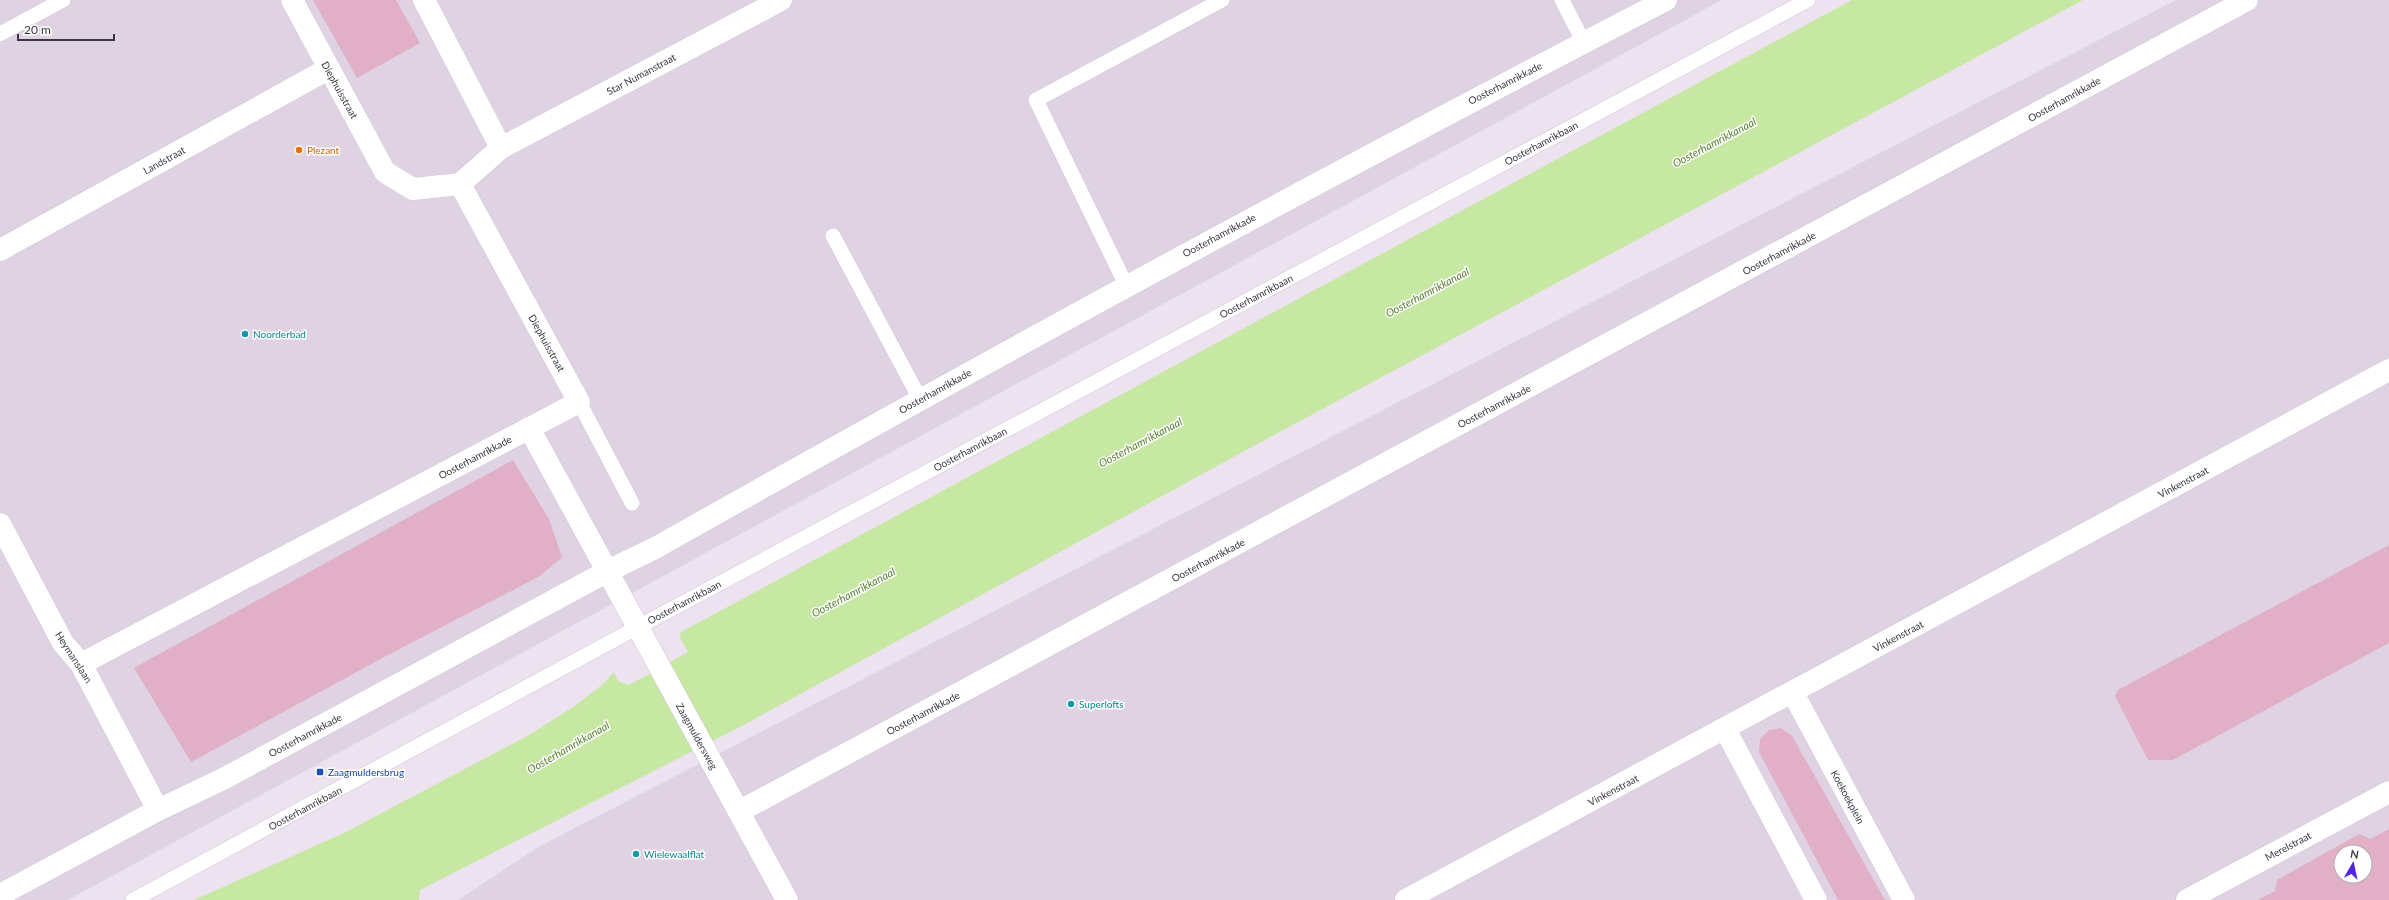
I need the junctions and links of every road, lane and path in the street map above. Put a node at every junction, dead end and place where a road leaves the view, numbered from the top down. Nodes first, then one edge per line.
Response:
1 (63, 0) edge
2 (292, 0) edge
3 (424, 0) edge
4 (781, 0) edge
5 (1222, 0) edge
6 (1562, 0) edge
7 (1666, 0) edge
8 (1808, 0) edge
9 (2247, 0) edge
10 (0, 34) edge
11 (1584, 42) junction
12 (328, 69) junction
13 (501, 148) junction
14 (460, 184) junction
15 (833, 236) dead end
16 (0, 250) edge
17 (1126, 286) junction
18 (2389, 370) edge
19 (920, 399) junction
20 (579, 402) junction
21 (529, 428) junction
22 (632, 503) dead end
23 (0, 524) edge
24 (608, 571) junction
25 (638, 626) junction
26 (81, 664) junction
27 (1793, 693) junction
28 (1725, 730) junction
29 (2389, 792) edge
30 (158, 810) junction
31 (740, 811) junction
32 (0, 895) edge
33 (133, 900) edge
34 (787, 900) edge
35 (1406, 900) edge
36 (1816, 900) edge
37 (1904, 900) edge
38 (2187, 900) edge

1 - 10 lane
2 - 12 street, Diephuisstraat
3 - 13 street
4 - 13 street, Star Numanstraat
5 - 17 lane
6 - 11 lane
7 - 11 street, Oosterhamrikkade
8 - 25 lane, Oosterhamrikbaan
9 - 31 street, Oosterhamrikkade
11 - 17 street, Oosterhamrikkade
12 - 14 street, Diephuisstraat
12 - 16 street, Landstraat
13 - 14 street
14 - 20 street, Diephuisstraat
15 - 19 lane
17 - 19 street, Oosterhamrikkade
18 - 27 street, Vinkenstraat
19 - 24 street, Oosterhamrikkade
20 - 21 street, Oosterhamrikkade
20 - 22 lane, Diephuisstraat
21 - 24 street
21 - 26 street, Oosterhamrikkade
23 - 26 street, Heymanslaan
24 - 25 street, Zaagmuldersweg
24 - 30 street, Oosterhamrikkade
25 - 31 street, Zaagmuldersweg
25 - 33 lane, Oosterhamrikbaan
26 - 30 street, Heymanslaan
27 - 28 street, Vinkenstraat
27 - 37 street, Koekoekplein
28 - 35 street, Vinkenstraat
28 - 36 street
29 - 38 street, Merelstraat
30 - 32 street, Oosterhamrikkade
31 - 34 street, Zaagmuldersweg

